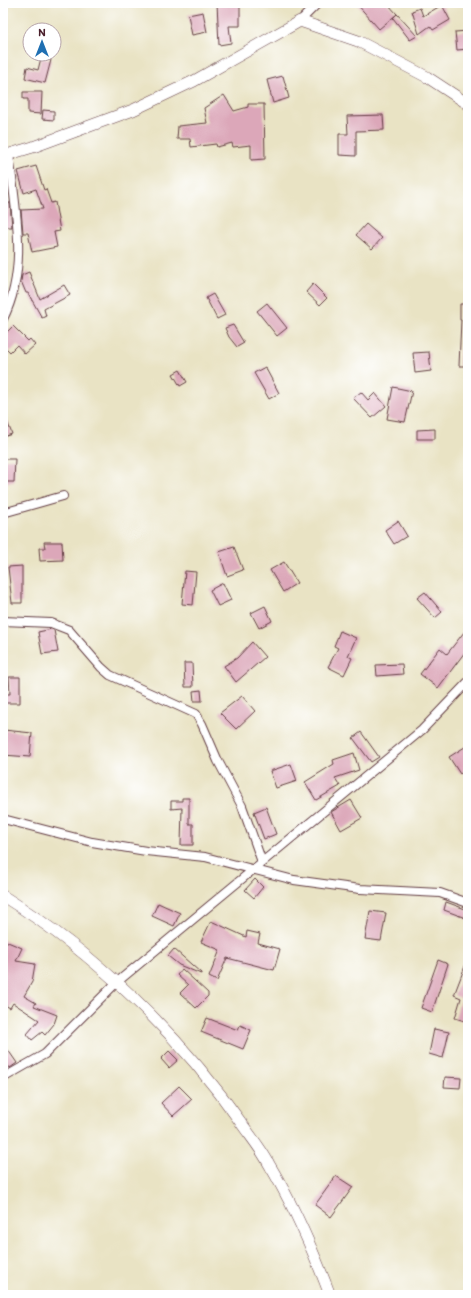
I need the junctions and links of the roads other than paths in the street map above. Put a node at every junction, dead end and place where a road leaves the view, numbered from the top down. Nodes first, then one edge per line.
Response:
1 (318, 3) edge
2 (300, 21) junction
3 (468, 104) edge
4 (6, 155) edge
5 (3, 319) edge
6 (63, 496) dead end
7 (3, 513) edge
8 (3, 621) edge
9 (468, 682) edge
10 (3, 819) edge
11 (262, 862) junction
12 (253, 870) junction
13 (3, 896) edge
14 (468, 903) edge
15 (116, 983) junction
16 (3, 1078) edge
17 (330, 1295) edge

1 - 2 street
2 - 3 main road
2 - 4 main road
4 - 5 street
6 - 7 street
8 - 11 street
9 - 11 street
10 - 12 street
11 - 12 street
12 - 14 street
12 - 15 street
13 - 15 main road
15 - 16 street
15 - 17 main road

